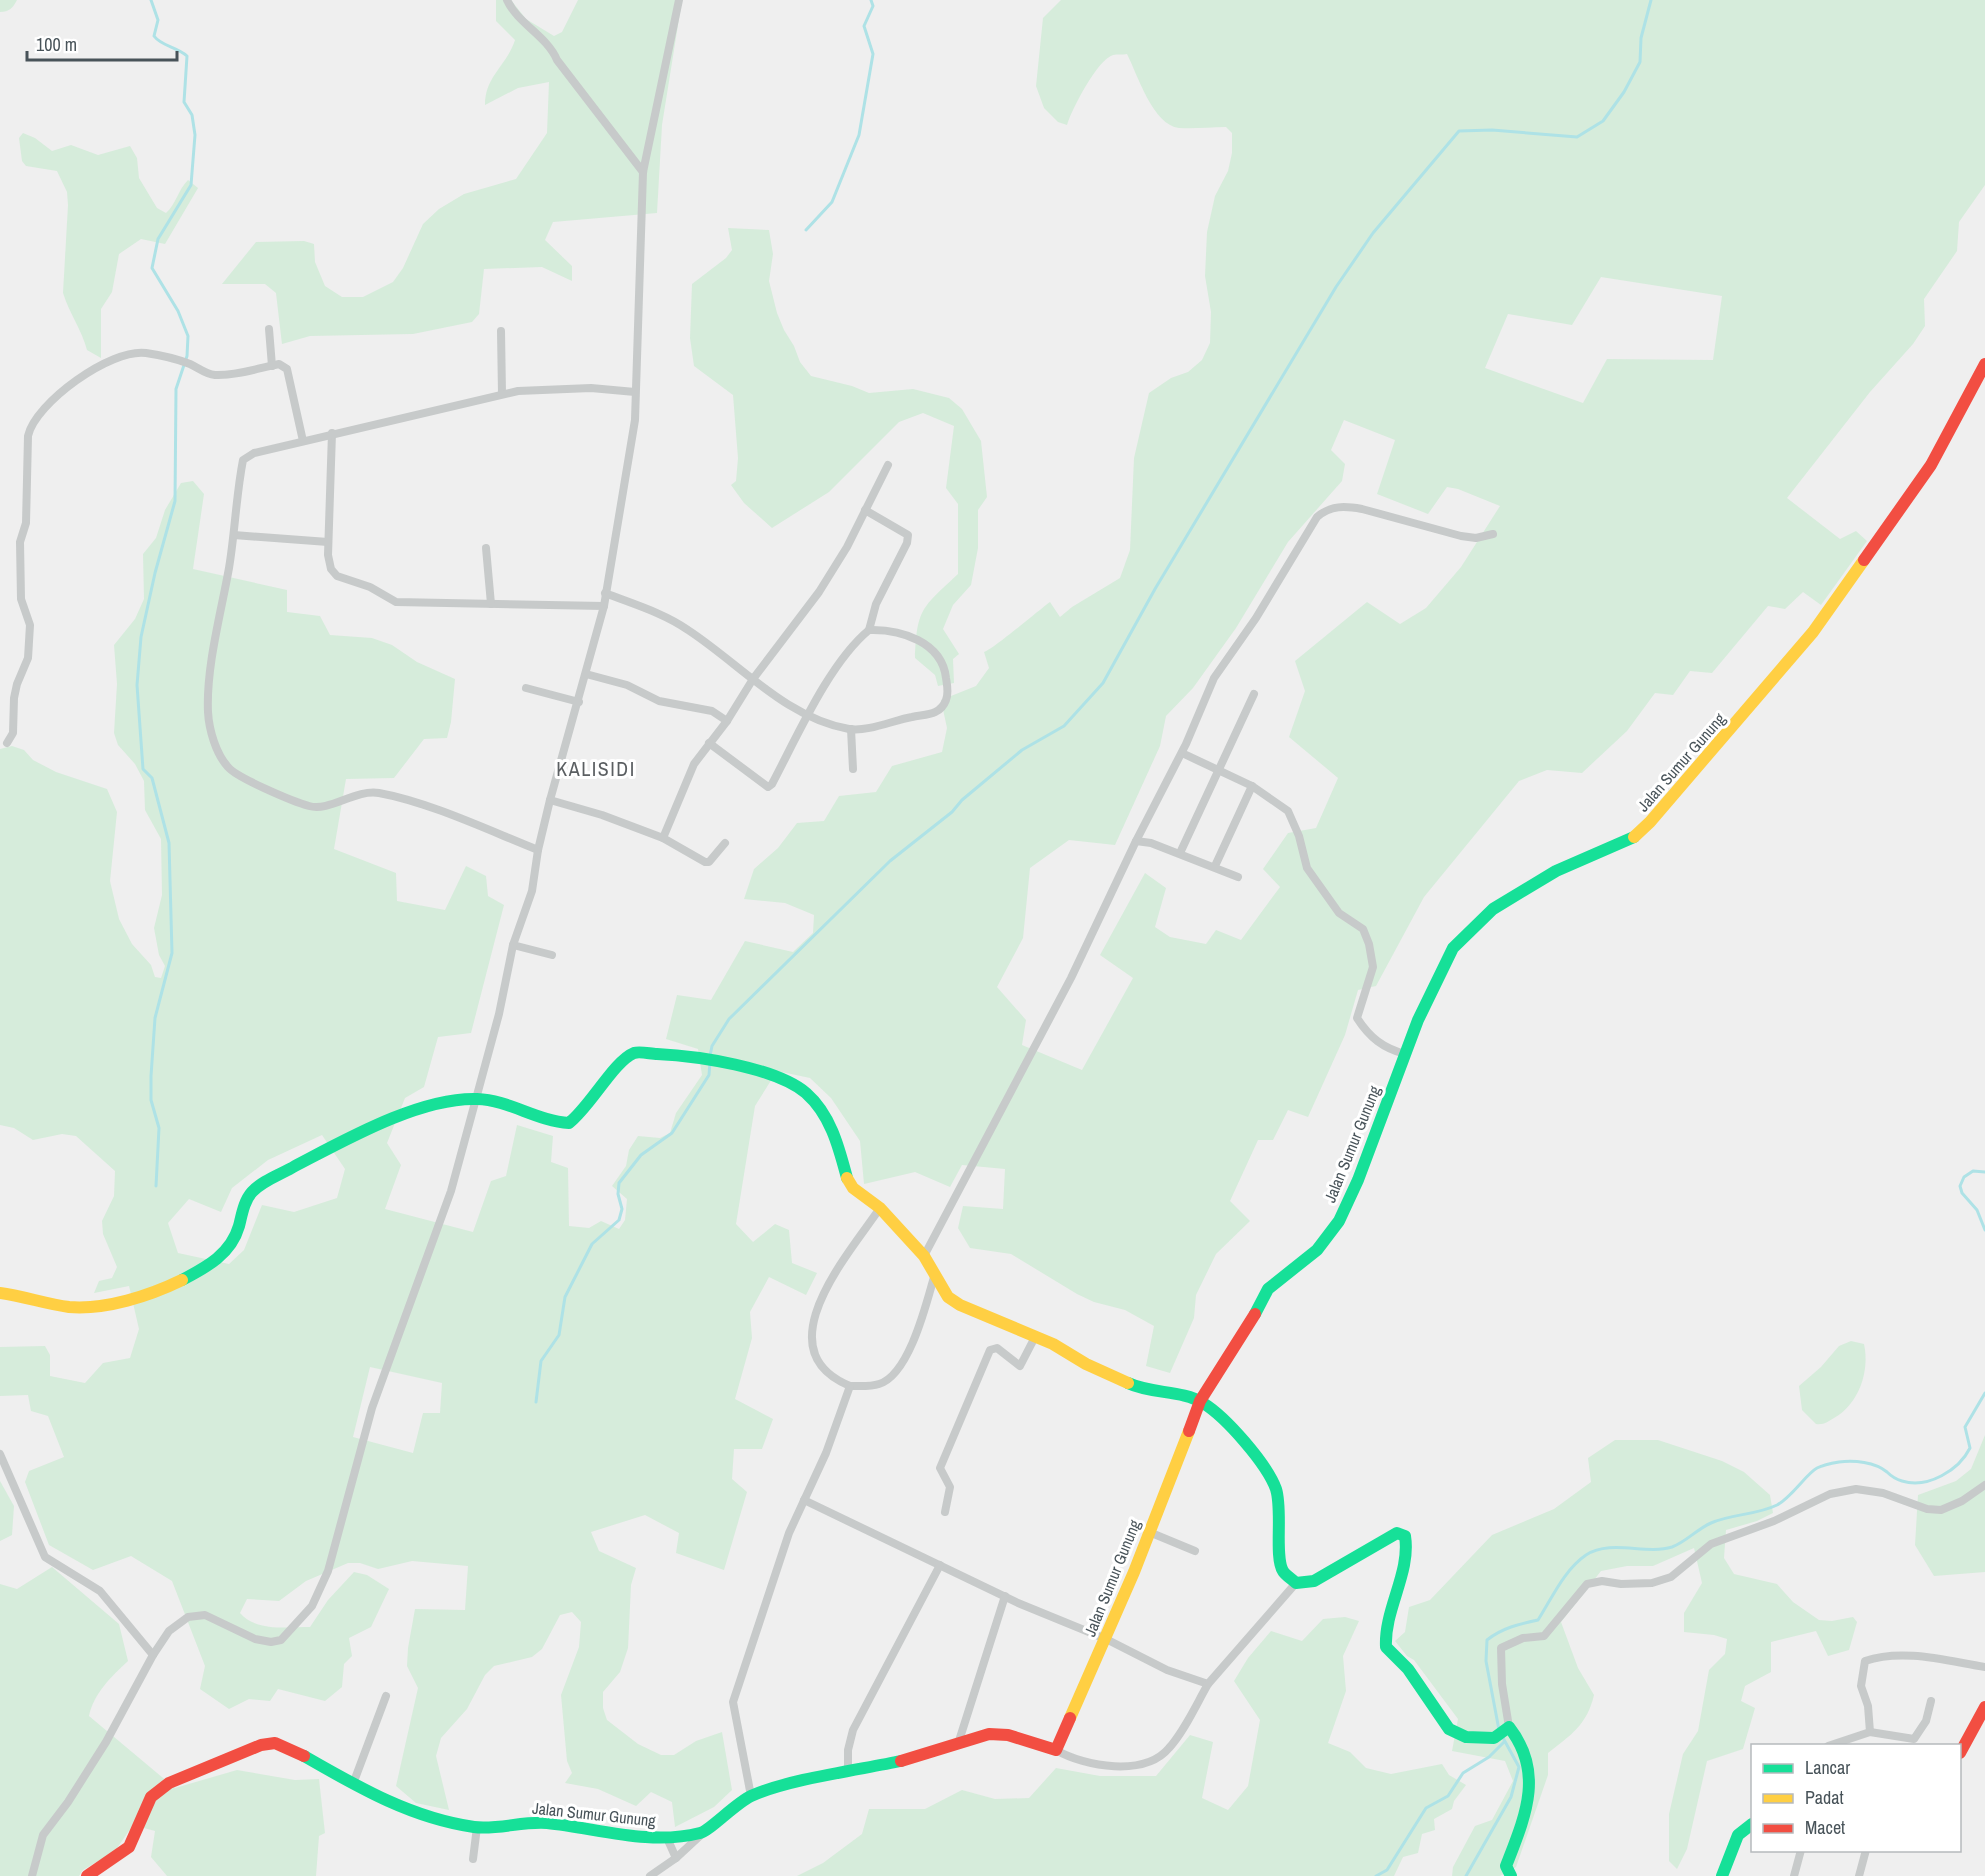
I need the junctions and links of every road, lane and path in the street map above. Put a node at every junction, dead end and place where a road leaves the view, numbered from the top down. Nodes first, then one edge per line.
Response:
1 (507, 0) edge
2 (679, 0) edge
3 (643, 172) junction
4 (269, 330) dead end
5 (501, 331) dead end
6 (1985, 364) edge
7 (272, 366) junction
8 (635, 392) junction
9 (502, 394) junction
10 (332, 434) junction
11 (303, 441) junction
12 (888, 465) dead end
13 (865, 510) junction
14 (1493, 534) dead end
15 (234, 535) junction
16 (328, 542) junction
17 (486, 548) dead end
18 (605, 593) junction
19 (491, 604) junction
20 (604, 606) junction
21 (869, 630) junction
22 (586, 674) junction
23 (753, 679) junction
24 (526, 688) dead end
25 (1254, 694) dead end
26 (579, 702) junction
27 (808, 716) junction
28 (727, 721) junction
29 (852, 729) junction
30 (7, 743) dead end
31 (709, 743) junction
32 (1182, 753) junction
33 (853, 769) dead end
34 (1219, 770) junction
35 (1252, 786) junction
36 (550, 800) junction
37 (663, 838) junction
38 (1136, 841) junction
39 (725, 843) dead end
40 (538, 850) junction
41 (1180, 854) junction
42 (1215, 866) junction
43 (1238, 877) dead end
44 (513, 945) junction
45 (552, 955) dead end
46 (1405, 1054) junction
47 (476, 1099) junction
48 (880, 1208) junction
49 (924, 1256) junction
50 (934, 1277) junction
51 (0, 1293) edge
52 (1035, 1337) junction
53 (850, 1386) junction
54 (1200, 1401) junction
55 (0, 1454) edge
56 (1985, 1485) edge
57 (804, 1500) junction
58 (945, 1512) dead end
59 (1149, 1532) junction
60 (1194, 1551) dead end
61 (940, 1565) junction
62 (1296, 1583) junction
63 (1005, 1596) junction
64 (1106, 1639) junction
65 (153, 1655) junction
66 (1985, 1667) edge
67 (1208, 1684) junction
68 (386, 1696) dead end
69 (1931, 1701) dead end
70 (1985, 1707) edge
71 (1503, 1732) junction
72 (1870, 1732) junction
73 (958, 1744) junction
74 (1834, 1744) edge
75 (1961, 1749) edge
76 (1056, 1750) junction
77 (849, 1771) junction
78 (353, 1784) junction
79 (751, 1796) junction
80 (1751, 1825) edge
81 (477, 1827) junction
82 (703, 1833) junction
83 (667, 1838) junction
84 (1801, 1852) edge
85 (1866, 1852) edge
86 (676, 1858) junction
87 (473, 1859) dead end
88 (32, 1876) edge
89 (87, 1876) edge
90 (651, 1876) edge
91 (1511, 1876) edge
92 (1722, 1876) edge
93 (1794, 1876) edge
94 (1859, 1876) edge

1 - 3 street
2 - 3 street
3 - 8 street
4 - 7 street
5 - 9 street
6 - 46 street, Jalan Sumur Gunung
7 - 11 street
7 - 30 street
8 - 9 street
8 - 18 street
9 - 10 street
10 - 11 street
10 - 16 street
11 - 15 street
12 - 13 street
13 - 21 street
13 - 23 street
14 - 32 street
15 - 16 street
15 - 40 street
16 - 19 street
17 - 19 street
18 - 20 street
18 - 23 street
19 - 20 street
20 - 22 street
21 - 27 street
21 - 29 street
22 - 26 street
22 - 28 street
23 - 27 street
23 - 28 street
24 - 26 street
25 - 34 street
26 - 36 street
27 - 29 street
27 - 31 street
28 - 31 street
29 - 33 street
31 - 37 street
32 - 34 street
32 - 38 street
34 - 35 street
34 - 41 street
35 - 42 street
35 - 46 street
36 - 37 street
36 - 40 street
37 - 39 street
38 - 41 street
38 - 49 street
40 - 44 street
41 - 42 street
42 - 43 street
44 - 45 street
44 - 47 street
46 - 54 street, Jalan Sumur Gunung
47 - 48 street
47 - 51 street
47 - 65 street
48 - 49 street
48 - 53 street
49 - 50 street
50 - 52 street
50 - 53 street
52 - 54 street
52 - 58 street
53 - 57 street
54 - 59 street, Jalan Sumur Gunung
54 - 62 street
55 - 65 street
56 - 71 street
57 - 61 street
57 - 79 street
59 - 60 street
59 - 64 street, Jalan Sumur Gunung
61 - 63 street
61 - 77 street
62 - 67 street
62 - 71 street
63 - 64 street
63 - 73 street
64 - 67 street
64 - 76 street, Jalan Sumur Gunung
65 - 88 street
66 - 72 street
67 - 76 street
68 - 78 street
69 - 72 street
70 - 75 street
71 - 91 street
72 - 74 street
73 - 76 street
73 - 77 street
77 - 79 street
78 - 81 street, Jalan Sumur Gunung
78 - 89 street, Jalan Sumur Gunung
79 - 82 street
80 - 92 street
81 - 83 street, Jalan Sumur Gunung
81 - 87 street
82 - 83 street, Jalan Sumur Gunung
82 - 86 street
83 - 86 street
84 - 93 street
85 - 94 street
86 - 90 street

